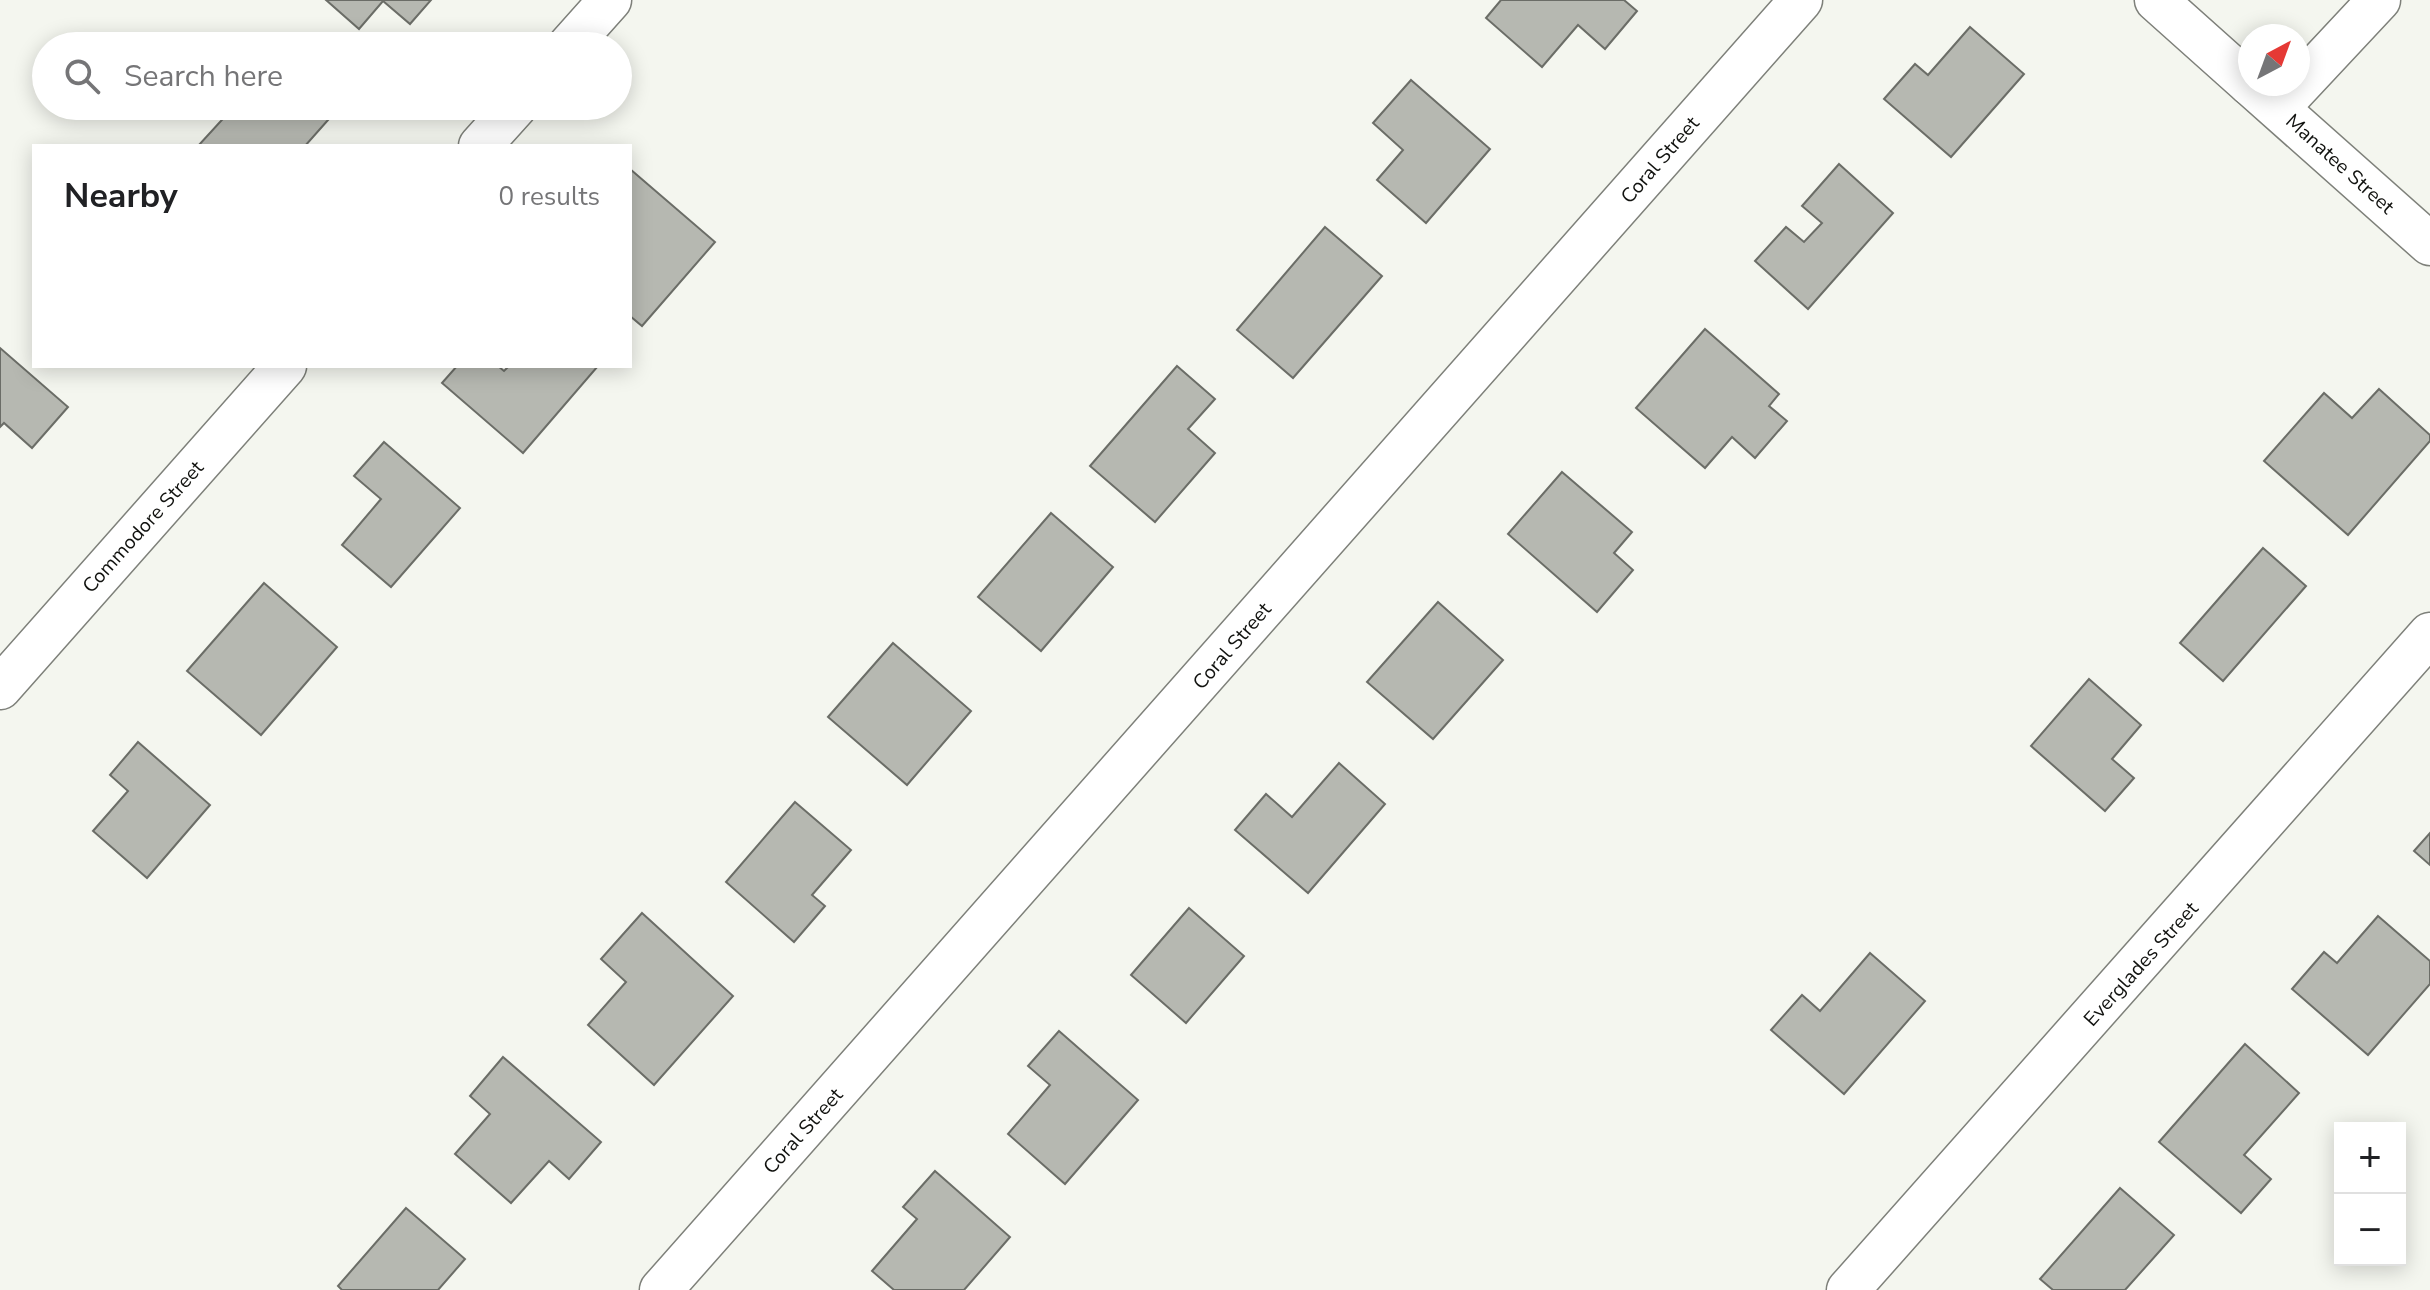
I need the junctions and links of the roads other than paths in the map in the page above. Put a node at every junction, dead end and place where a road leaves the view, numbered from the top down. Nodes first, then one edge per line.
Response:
1 (610, 0) edge
2 (1801, 0) edge
3 (2156, 0) edge
4 (2379, 0) edge
5 (581, 32) edge
6 (2310, 53) edge
7 (2238, 73) edge
8 (2264, 96) edge
9 (503, 120) edge
10 (482, 144) edge
11 (2430, 244) edge
12 (283, 368) edge
13 (2430, 634) edge
14 (0, 688) edge
15 (661, 1290) edge
16 (1848, 1290) edge

1 - 5 street
2 - 15 street, Coral Street
3 - 7 street, Manatee Street
4 - 6 street
8 - 11 street, Manatee Street
9 - 10 street
12 - 14 street, Commodore Street
13 - 16 street, Everglades Street

